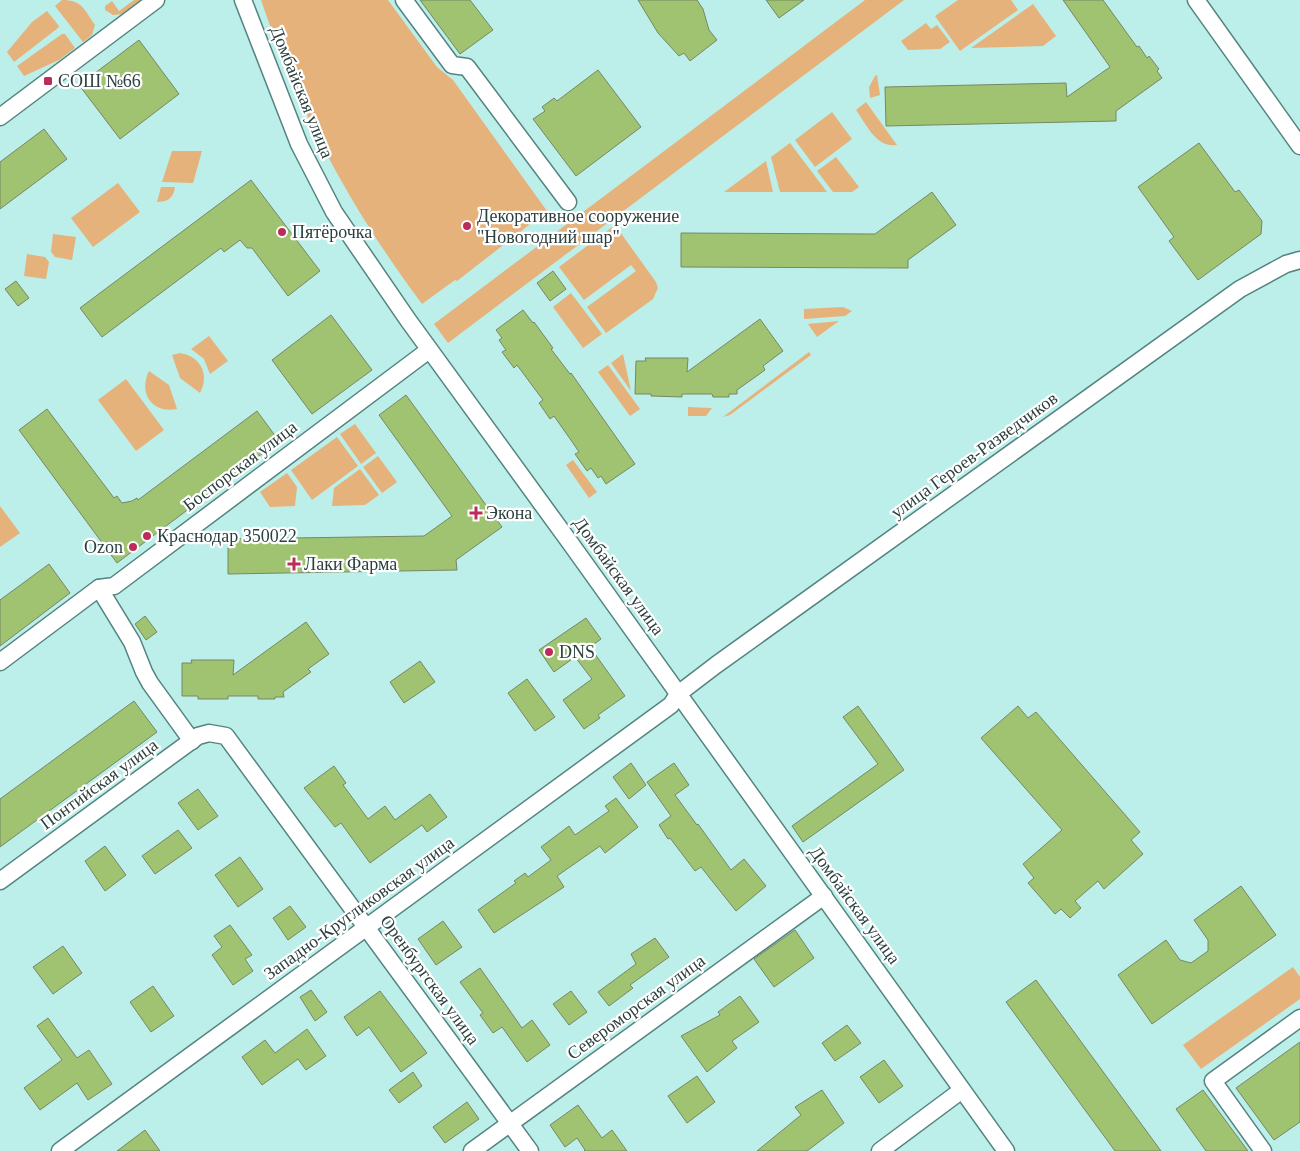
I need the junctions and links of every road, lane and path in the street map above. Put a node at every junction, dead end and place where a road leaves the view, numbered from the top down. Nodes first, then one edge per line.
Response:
1 (156, 0) edge
2 (243, 0) edge
3 (404, 0) edge
4 (1196, 0) edge
5 (0, 117) edge
6 (1300, 146) edge
7 (568, 202) dead end
8 (1300, 260) edge
9 (430, 350) junction
10 (99, 588) junction
11 (0, 662) edge
12 (678, 694) junction
13 (226, 736) joint
14 (192, 741) junction
15 (0, 881) edge
16 (824, 896) junction
17 (366, 927) junction
18 (1300, 1018) edge
19 (962, 1090) junction
20 (509, 1123) junction
21 (60, 1151) edge
22 (472, 1151) edge
23 (530, 1151) edge
24 (880, 1151) edge
25 (1006, 1151) edge
26 (1263, 1151) edge

1 - 5 street
2 - 9 street, Домбайская улица
3 - 7 street
4 - 6 street
8 - 12 street, улица Героев-Разведчиков
9 - 10 street, Боспорская улица
9 - 12 street, Домбайская улица
10 - 11 street, Боспорская улица
10 - 14 street
12 - 16 street, Домбайская улица
12 - 17 street, Западно-Кругликовская улица
13 - 14 street, Понтийская улица
13 - 17 street, Оренбургская улица
14 - 15 street, Понтийская улица
16 - 19 street, Домбайская улица
16 - 20 street, Североморская улица
17 - 20 street, Оренбургская улица
17 - 21 street, Западно-Кругликовская улица
18 - 26 street
19 - 24 street
19 - 25 street, Домбайская улица
20 - 22 street, Североморская улица
20 - 23 street, Оренбургская улица

